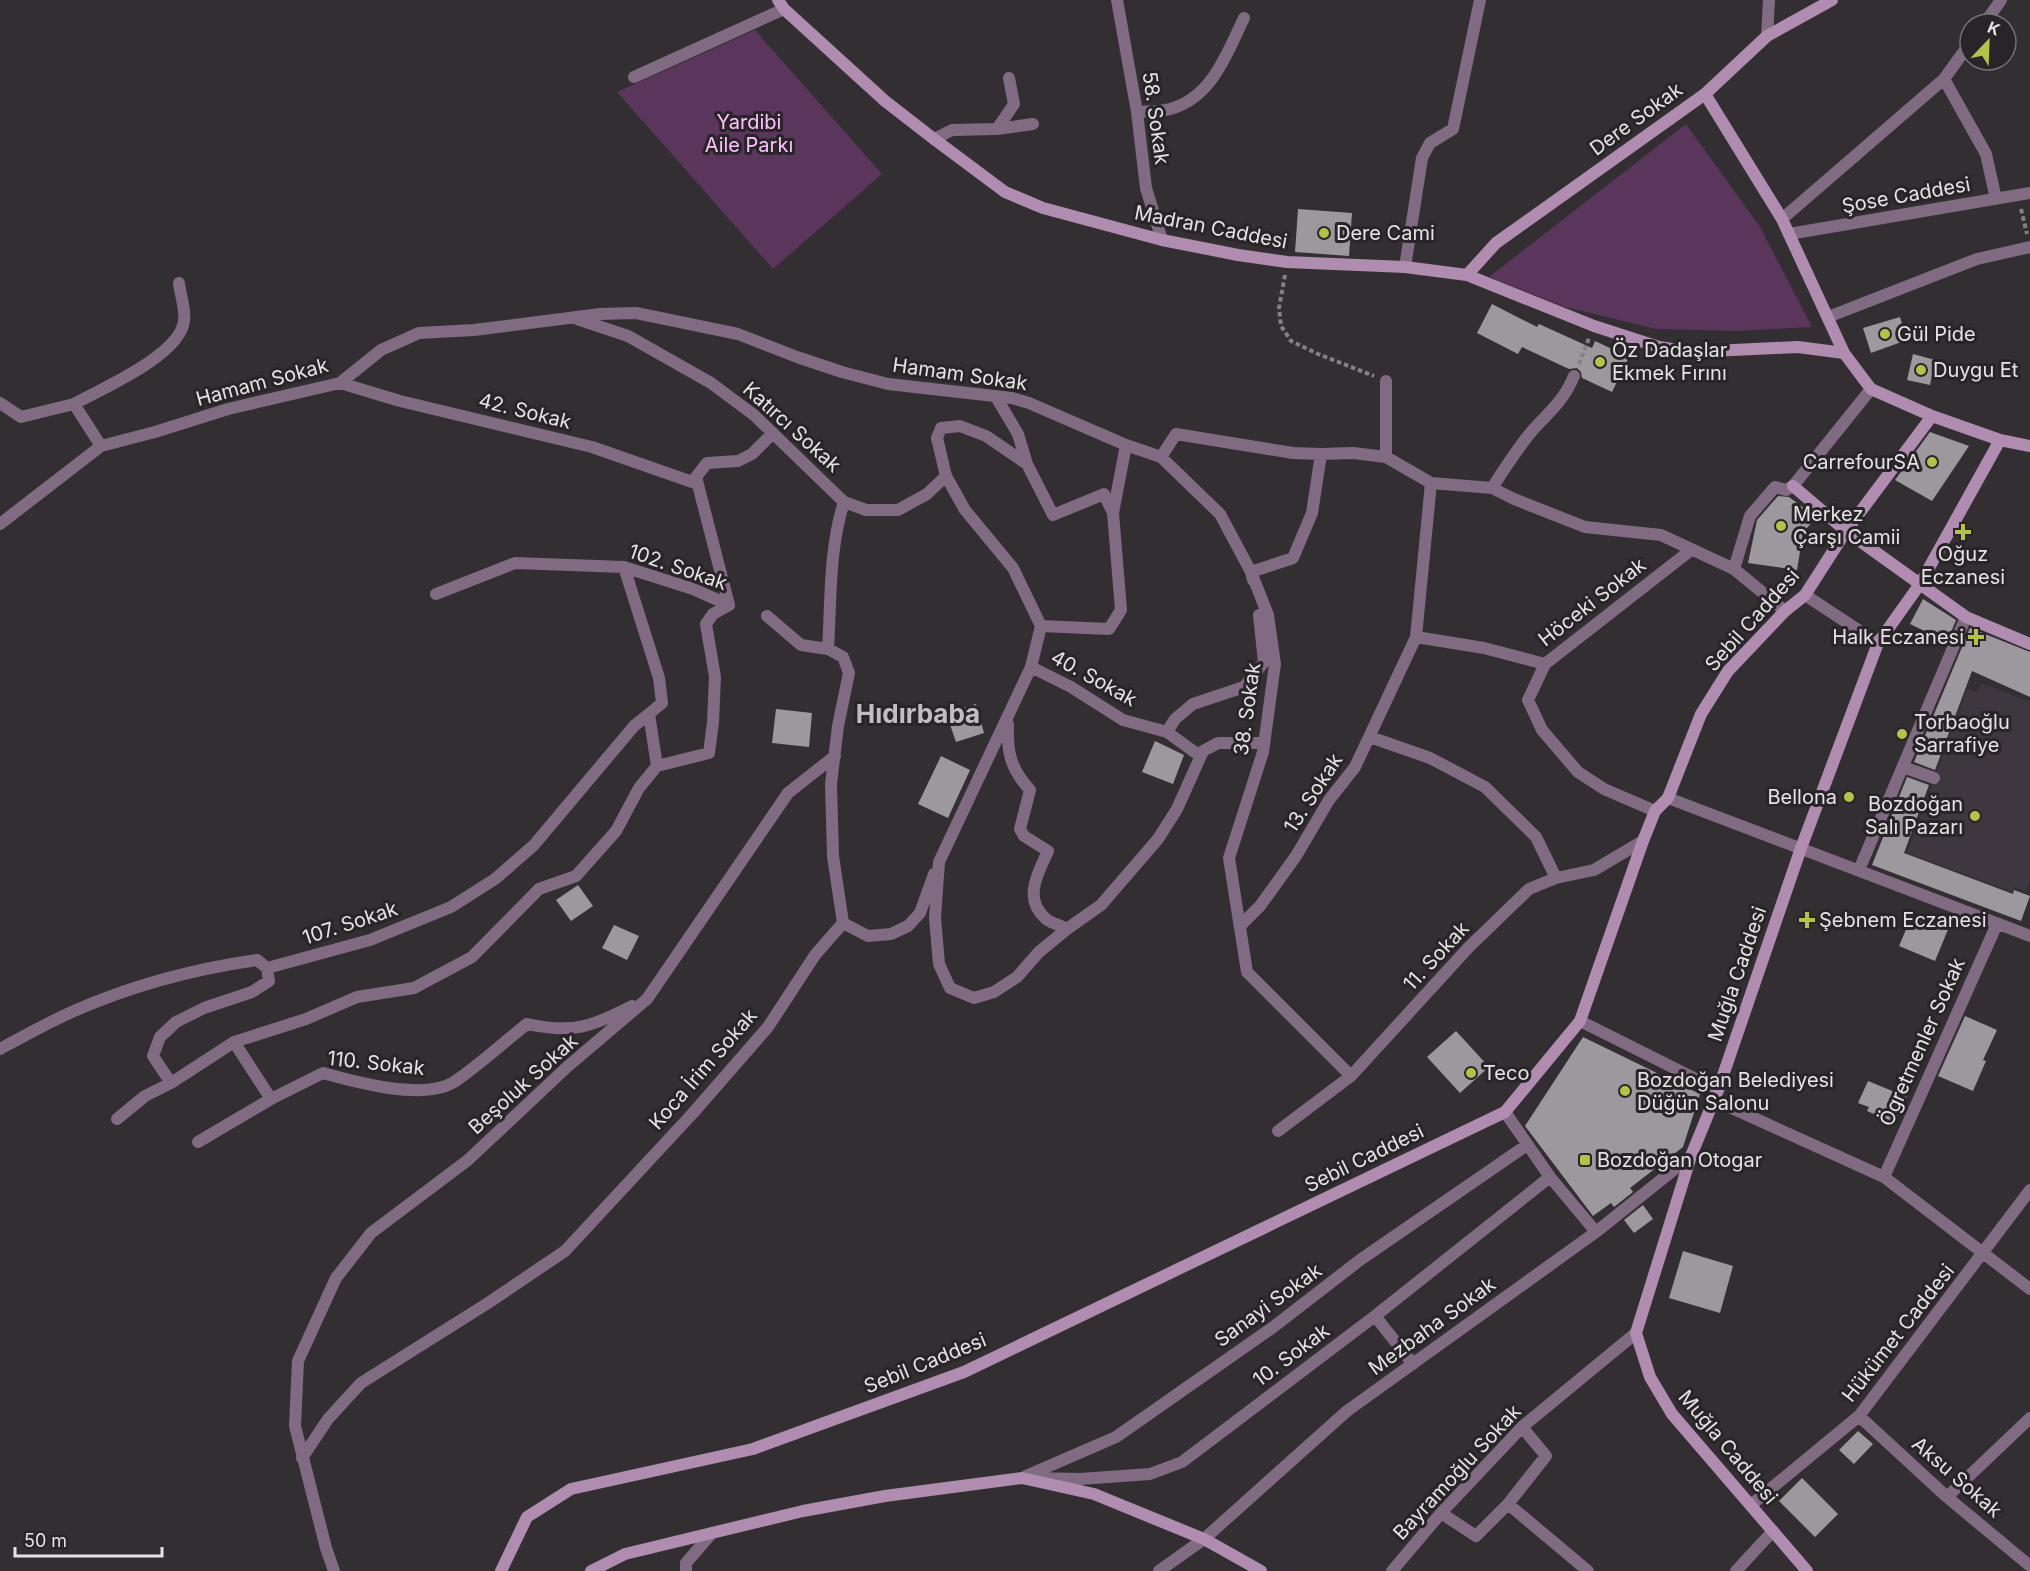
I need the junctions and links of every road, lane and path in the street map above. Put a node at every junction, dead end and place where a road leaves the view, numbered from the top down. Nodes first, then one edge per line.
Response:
1 (1117, 0) edge
2 (1480, 0) edge
3 (1769, 0) edge
4 (1832, 0) edge
5 (781, 5) edge
6 (1244, 18) dead end
7 (1767, 36) junction
8 (1958, 60) edge
9 (634, 77) dead end
10 (1009, 78) dead end
11 (1944, 79) junction
12 (1705, 94) junction
13 (1137, 112) junction
14 (1033, 124) dead end
15 (997, 129) junction
16 (934, 139) junction
17 (2024, 194) edge
18 (1996, 199) junction
19 (1782, 219) junction
20 (1789, 234) junction
21 (1162, 240) junction
22 (2029, 241) edge
23 (1287, 262) junction
24 (1405, 267) junction
25 (1467, 275) junction
26 (179, 283) dead end
27 (1828, 317) junction
28 (576, 318) junction
29 (1594, 326) junction
30 (1844, 354) junction
31 (1574, 376) joint
32 (1386, 381) joint
33 (340, 383) junction
34 (1871, 389) junction
35 (996, 397) junction
36 (0, 403) edge
37 (74, 404) junction
38 (1932, 416) junction
39 (773, 433) junction
40 (2000, 440) junction
41 (1126, 445) junction
42 (101, 446) junction
43 (2030, 446) edge
44 (1321, 454) junction
45 (1161, 457) junction
46 (1386, 457) junction
47 (1027, 464) junction
48 (946, 476) junction
49 (1431, 483) junction
50 (698, 484) junction
51 (1793, 486) junction
52 (1492, 488) junction
53 (844, 502) junction
54 (1113, 513) junction
55 (0, 524) edge
56 (1846, 531) junction
57 (1691, 550) junction
58 (624, 567) junction
59 (1734, 568) junction
60 (1251, 572) junction
61 (1920, 584) junction
62 (436, 594) dead end
63 (1805, 595) junction
64 (729, 605) junction
65 (1785, 611) junction
66 (767, 616) dead end
67 (1966, 617) junction
68 (1041, 626) junction
69 (1416, 638) junction
70 (1878, 643) junction
71 (2030, 644) edge
72 (828, 649) junction
73 (1545, 664) junction
74 (1031, 667) junction
75 (649, 714) junction
76 (1008, 720) junction
77 (1167, 732) junction
78 (1370, 737) junction
79 (1264, 743) junction
80 (835, 756) junction
81 (1200, 756) junction
82 (657, 766) junction
83 (1903, 766) junction
84 (1934, 778) dead end
85 (1668, 798) junction
86 (1655, 811) junction
87 (1643, 841) junction
88 (1801, 848) junction
89 (939, 862) junction
90 (1859, 870) junction
91 (1556, 878) junction
92 (843, 923) junction
93 (1997, 924) junction
94 (1241, 926) junction
95 (1067, 928) junction
96 (2030, 934) edge
97 (267, 968) junction
98 (647, 999) junction
99 (1580, 1021) junction
100 (234, 1042) junction
101 (0, 1049) edge
102 (1351, 1076) junction
103 (171, 1083) junction
104 (1716, 1095) junction
105 (271, 1098) junction
106 (1505, 1112) junction
107 (117, 1119) dead end
108 (1278, 1131) dead end
109 (198, 1142) dead end
110 (1527, 1145) junction
111 (1691, 1156) junction
112 (1550, 1177) junction
113 (1884, 1177) junction
114 (2030, 1190) edge
115 (1596, 1232) junction
116 (1982, 1254) junction
117 (2030, 1289) edge
118 (1375, 1316) junction
119 (1636, 1333) junction
120 (1413, 1364) junction
121 (1859, 1416) junction
122 (2030, 1418) edge
123 (1522, 1427) junction
124 (303, 1458) junction
125 (1022, 1478) junction
126 (1947, 1497) junction
127 (1508, 1504) junction
128 (1751, 1505) junction
129 (1441, 1513) junction
130 (1773, 1531) junction
131 (711, 1534) junction
132 (1204, 1539) junction
133 (2030, 1566) edge
134 (334, 1571) edge
135 (501, 1571) edge
136 (591, 1571) edge
137 (686, 1571) edge
138 (1159, 1571) edge
139 (1261, 1571) edge
140 (1392, 1571) edge
141 (1588, 1571) edge
142 (1736, 1571) edge
143 (1807, 1571) edge

1 - 13 street, 58. Sokak
2 - 24 street
3 - 7 street
4 - 7 street, Dere Sokak
5 - 9 street
5 - 16 street, Madran Caddesi
6 - 13 street
7 - 12 street, Dere Sokak
8 - 11 street
10 - 15 street
11 - 18 street
11 - 19 street
12 - 19 street
12 - 25 street, Dere Sokak
13 - 21 street, 58. Sokak
14 - 15 street
15 - 16 street
16 - 21 street, Madran Caddesi
17 - 18 street, Şose Caddesi
17 - 22 path
18 - 20 street, Şose Caddesi
19 - 20 street
20 - 27 street
21 - 23 street, Madran Caddesi
22 - 27 street
23 - 24 street, Madran Caddesi
23 - 32 path
24 - 25 street, Madran Caddesi
25 - 29 street, Madran Caddesi
26 - 37 street
27 - 30 street
28 - 33 street, Hamam Sokak
28 - 35 street, Hamam Sokak
28 - 39 street, Katırcı Sokak
29 - 30 street, Madran Caddesi
29 - 31 path
30 - 34 street
31 - 52 street
32 - 46 street
33 - 42 street, Hamam Sokak
33 - 50 street, 42. Sokak
34 - 38 street
34 - 51 street
35 - 41 street, Hamam Sokak
35 - 47 street
36 - 37 street
37 - 42 street
38 - 40 street
38 - 56 street, Sebil Caddesi
39 - 50 street
39 - 53 street, Katırcı Sokak
40 - 43 street
40 - 61 street, Muğla Caddesi
41 - 45 street, Hamam Sokak
41 - 54 street
42 - 55 street
44 - 45 street
44 - 46 street
44 - 60 street
45 - 60 street, 38. Sokak
46 - 49 street
47 - 48 street
47 - 54 street
48 - 53 street, Katırcı Sokak
48 - 68 street
49 - 52 street
49 - 69 street, 13. Sokak
50 - 64 street
51 - 56 street
51 - 59 street
52 - 57 street
53 - 72 street
54 - 68 street
56 - 61 street
56 - 63 street, Sebil Caddesi
57 - 59 street
57 - 73 street, Höceki Sokak
58 - 62 street, 102. Sokak
58 - 64 street, 102. Sokak
58 - 75 street
59 - 65 street
60 - 77 street
60 - 79 street, 38. Sokak
61 - 67 street
61 - 70 street, Muğla Caddesi
63 - 65 street, Sebil Caddesi
63 - 70 street
64 - 82 street
65 - 85 street, Sebil Caddesi
66 - 72 street
67 - 71 street
67 - 83 street
68 - 74 street
69 - 73 street
69 - 78 street, 13. Sokak
70 - 88 street, Muğla Caddesi
72 - 80 street
73 - 86 street, Höceki Sokak
74 - 76 street
74 - 77 street, 40. Sokak
75 - 82 street
75 - 97 street, 107. Sokak
76 - 89 street
76 - 95 street
77 - 81 street, 40. Sokak
78 - 91 street
78 - 94 street, 13. Sokak
79 - 81 street
79 - 94 street, 38. Sokak
80 - 92 street
80 - 98 street, Beşoluk Sokak
81 - 95 street
82 - 100 street
83 - 84 street
83 - 90 street
85 - 86 street, Sebil Caddesi
85 - 88 street
86 - 87 street, Sebil Caddesi
87 - 91 street, 11. Sokak
87 - 99 street, Sebil Caddesi
88 - 90 street
88 - 104 street, Muğla Caddesi
89 - 92 street
89 - 95 street
90 - 93 street
91 - 102 street, 11. Sokak
92 - 124 street, Koca İrim Sokak
93 - 96 street
93 - 113 street, Ögretmenler Sokak
94 - 102 street
97 - 101 street, 107. Sokak
97 - 103 street
98 - 105 street, 110. Sokak
98 - 124 street, Beşoluk Sokak
99 - 104 street
99 - 106 street, Sebil Caddesi
100 - 103 street
100 - 105 street
102 - 108 street, 11. Sokak
103 - 107 street
104 - 111 street, Muğla Caddesi
104 - 113 street
105 - 109 street, 110. Sokak
106 - 110 street
106 - 135 street, Sebil Caddesi
110 - 112 street
110 - 125 street, Sanayi Sokak
111 - 115 street, Mezbaha Sokak
111 - 119 street, Muğla Caddesi
112 - 115 street
112 - 118 street, 10. Sokak
113 - 116 street
114 - 116 street, Hükümet Caddesi
115 - 120 street, Mezbaha Sokak
116 - 117 street
116 - 121 street, Hükümet Caddesi
118 - 120 street
118 - 125 street, 10. Sokak
119 - 123 street, Bayramoğlu Sokak
119 - 128 street, Muğla Caddesi
120 - 132 street, Mezbaha Sokak
121 - 126 street, Aksu Sokak
121 - 128 street, Hükümet Caddesi
122 - 126 street
123 - 127 street
123 - 129 street, Bayramoğlu Sokak
124 - 134 street, Beşoluk Sokak
125 - 131 street
125 - 132 street
126 - 133 street, Aksu Sokak
127 - 129 street
127 - 141 street
128 - 130 street, Muğla Caddesi
129 - 140 street, Bayramoğlu Sokak
130 - 142 street
130 - 143 street, Muğla Caddesi
131 - 136 street
131 - 137 street
132 - 138 street, Mezbaha Sokak
132 - 139 street

